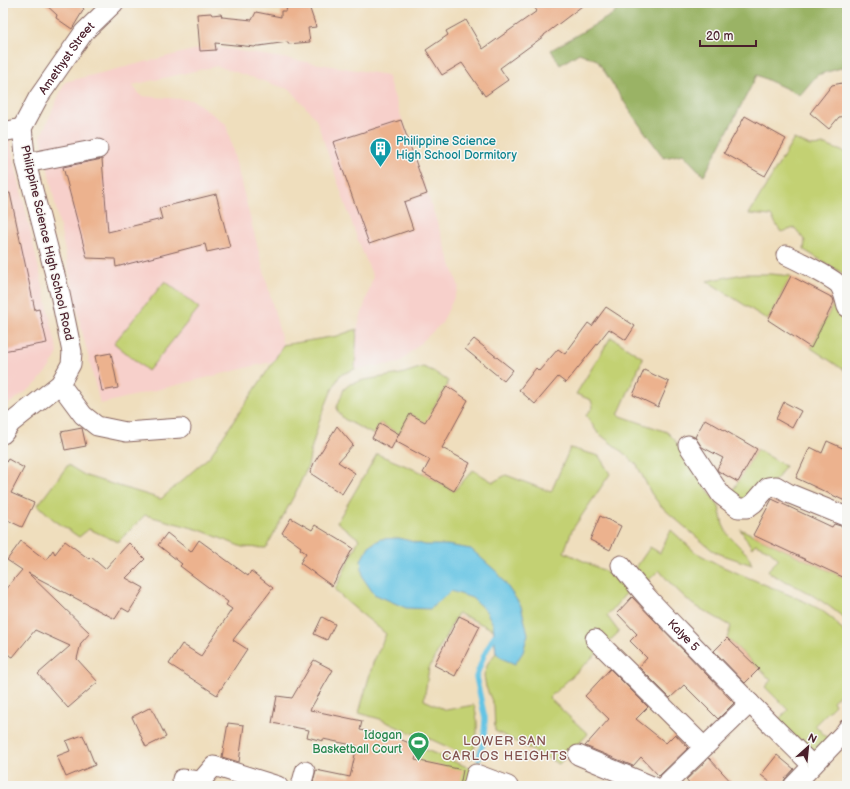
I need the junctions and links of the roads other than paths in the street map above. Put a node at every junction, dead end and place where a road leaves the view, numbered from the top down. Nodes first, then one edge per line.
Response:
1 (114, 3) edge
2 (38, 98) joint
3 (22, 128) junction
4 (3, 132) edge
5 (98, 149) dead end
6 (26, 163) junction
7 (786, 255) dead end
8 (847, 307) edge
9 (60, 384) junction
10 (6, 425) edge
11 (181, 428) dead end
12 (688, 445) dead end
13 (847, 517) edge
14 (621, 565) dead end
15 (595, 639) dead end
16 (750, 704) junction
17 (847, 729) edge
18 (704, 748) junction
19 (578, 754) dead end
20 (812, 765) junction
21 (182, 779) dead end
22 (278, 786) edge
23 (474, 786) edge
24 (508, 786) edge
25 (652, 786) edge
26 (664, 786) edge
27 (793, 786) edge

1 - 2 street, Amethyst Street
2 - 3 street, Philippine Science High School Road
3 - 4 street
3 - 6 street, Philippine Science High School Road
5 - 6 street
6 - 9 street, Philippine Science High School Road
7 - 8 street
9 - 10 street, Philippine Science High School Road
9 - 11 street
12 - 13 street
14 - 16 street, Kalye 5
15 - 18 street
16 - 18 street
16 - 20 street, Kalye 5
17 - 20 street
18 - 26 street
19 - 25 street
20 - 27 street
21 - 22 street
23 - 24 street

